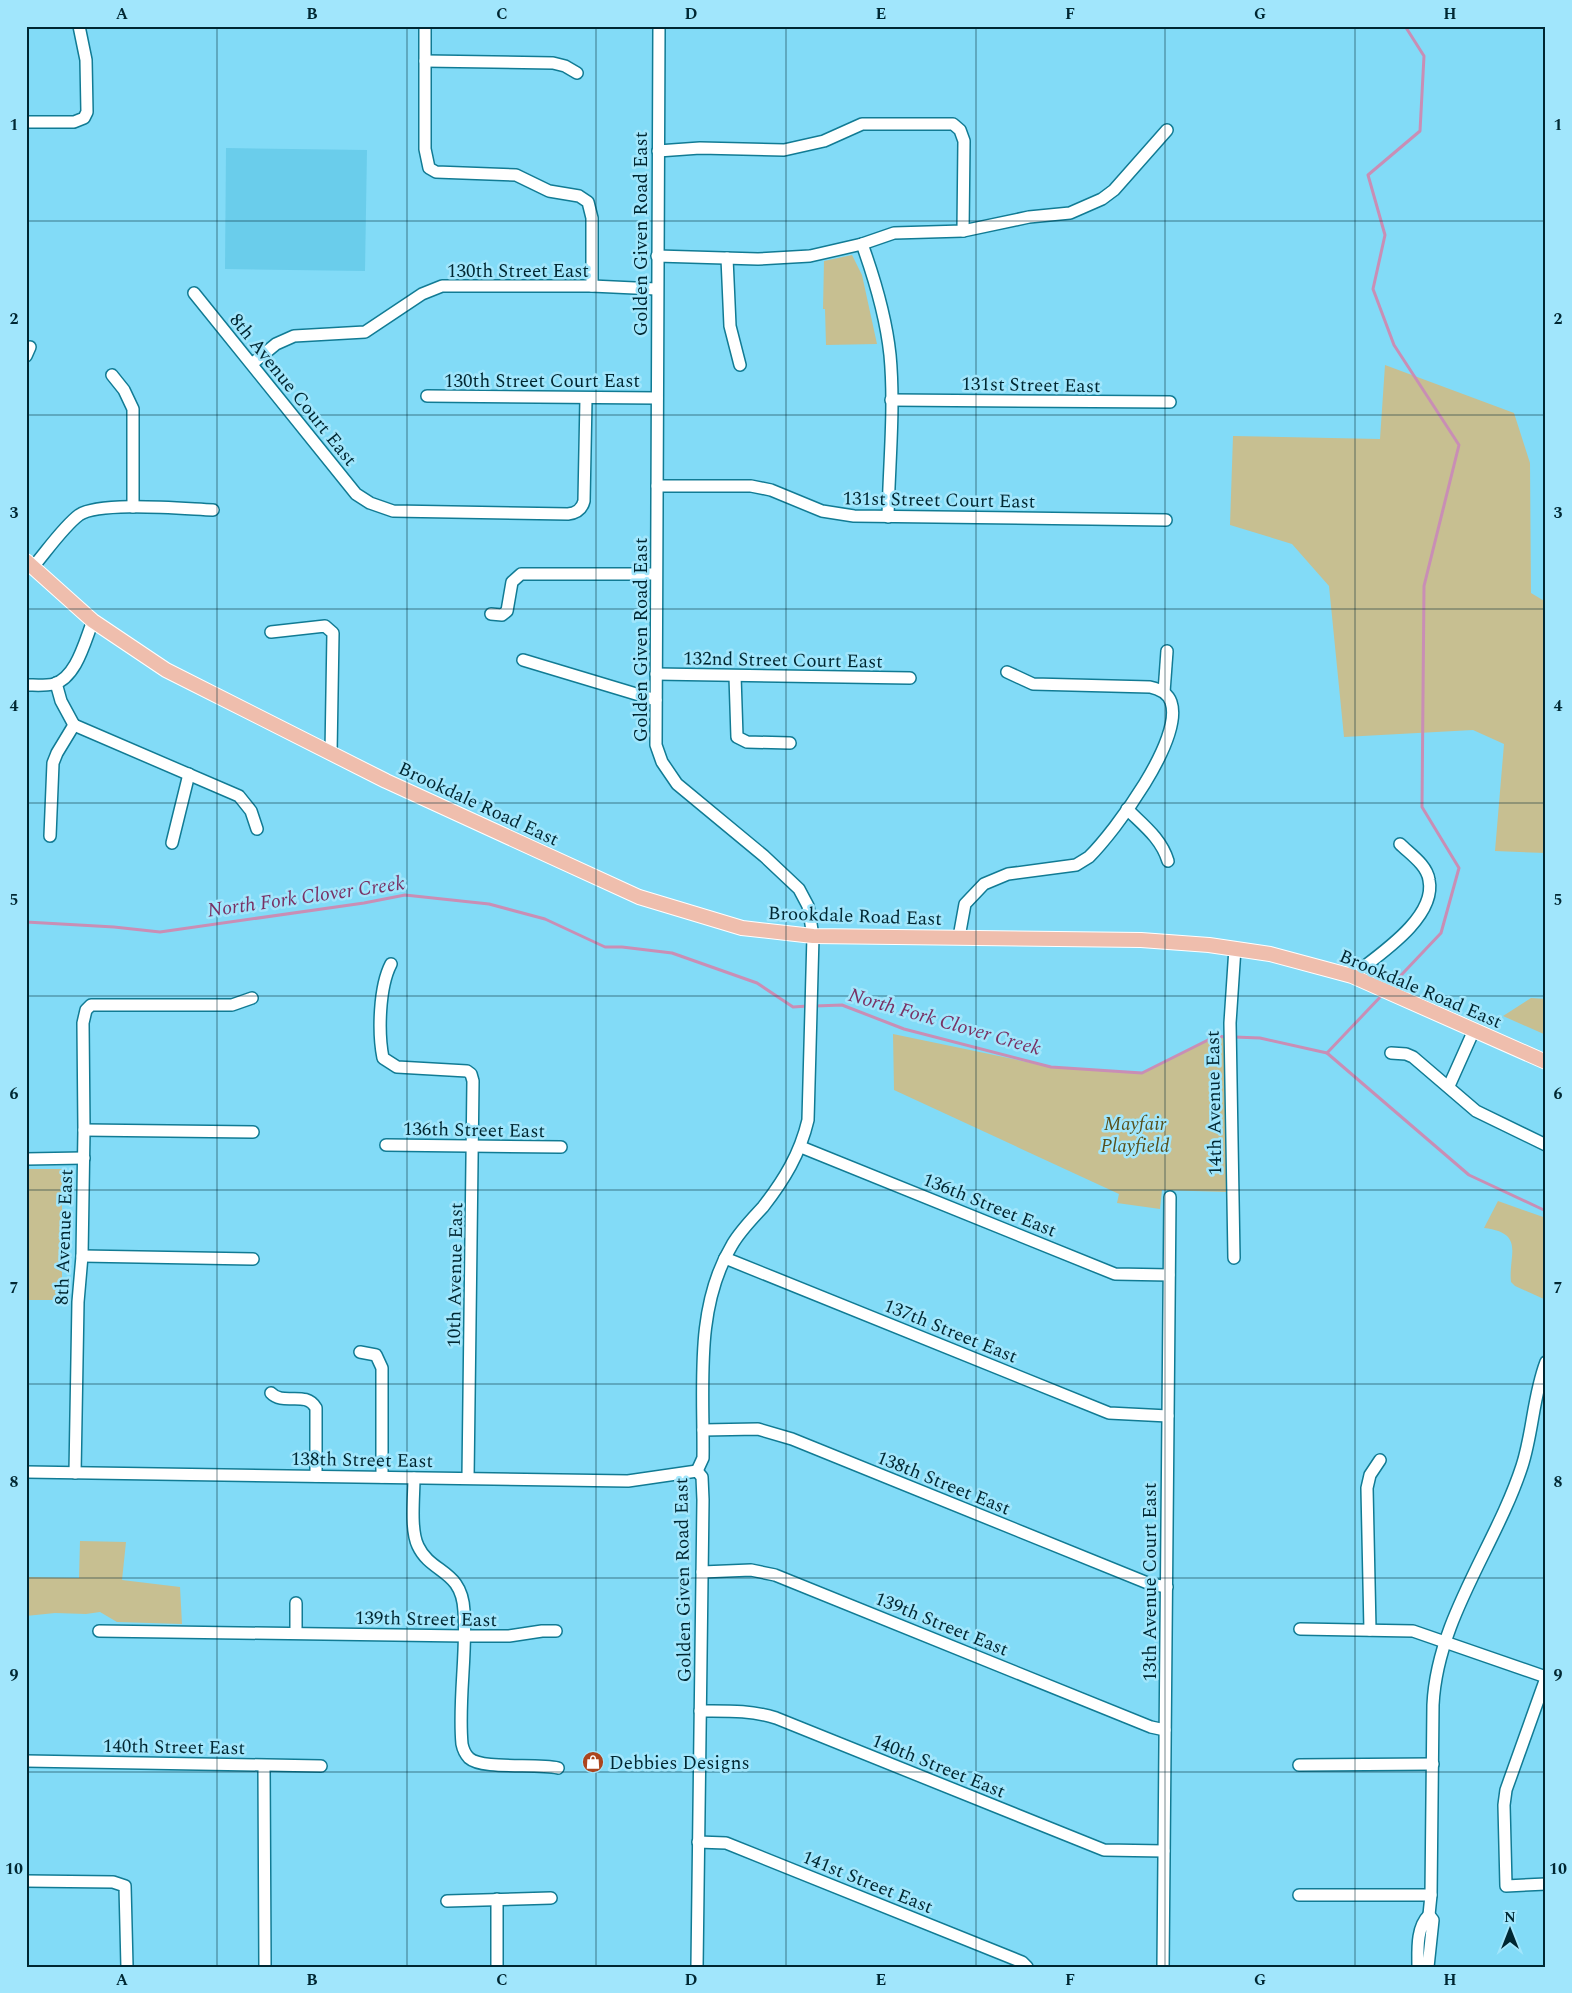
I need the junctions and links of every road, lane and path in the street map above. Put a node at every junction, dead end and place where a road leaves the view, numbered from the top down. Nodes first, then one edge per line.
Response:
1 (79, 26) edge
2 (425, 26) edge
3 (659, 26) edge
4 (425, 61) junction
5 (577, 73) dead end
6 (26, 122) edge
7 (1167, 130) dead end
8 (658, 151) junction
9 (963, 231) junction
10 (862, 244) junction
11 (657, 256) junction
12 (727, 258) junction
13 (592, 286) junction
14 (656, 289) junction
15 (194, 293) dead end
16 (253, 364) junction
17 (740, 365) dead end
18 (112, 376) dead end
19 (427, 396) dead end
20 (657, 398) junction
21 (586, 399) junction
22 (891, 400) junction
23 (1170, 402) dead end
24 (657, 486) junction
25 (133, 508) junction
26 (213, 510) dead end
27 (888, 517) junction
28 (1166, 520) dead end
29 (29, 564) edge
30 (656, 574) junction
31 (491, 614) dead end
32 (93, 621) junction
33 (271, 632) dead end
34 (1167, 651) dead end
35 (523, 660) dead end
36 (1007, 672) dead end
37 (656, 674) junction
38 (735, 676) junction
39 (910, 678) dead end
40 (56, 683) junction
41 (26, 685) edge
42 (1164, 692) junction
43 (656, 700) junction
44 (74, 725) junction
45 (790, 743) dead end
46 (330, 753) junction
47 (188, 774) junction
48 (1126, 808) junction
49 (257, 829) dead end
50 (50, 836) dead end
51 (172, 843) dead end
52 (1400, 844) dead end
53 (1168, 861) dead end
54 (813, 936) junction
55 (959, 937) junction
56 (1235, 948) junction
57 (391, 964) dead end
58 (1352, 976) junction
59 (252, 998) dead end
60 (1474, 1030) junction
61 (1391, 1053) dead end
62 (1546, 1062) edge
63 (1449, 1086) junction
64 (84, 1130) junction
65 (254, 1132) dead end
66 (386, 1145) dead end
67 (1546, 1145) edge
68 (474, 1146) junction
69 (801, 1147) junction
70 (561, 1148) dead end
71 (84, 1158) junction
72 (26, 1159) edge
73 (1170, 1197) dead end
74 (82, 1256) junction
75 (725, 1258) junction
76 (1234, 1258) dead end
77 (253, 1259) dead end
78 (1170, 1275) junction
79 (360, 1352) dead end
80 (1546, 1362) edge
81 (271, 1393) dead end
82 (1168, 1416) junction
83 (703, 1430) junction
84 (1380, 1460) dead end
85 (697, 1471) junction
86 (26, 1472) edge
87 (75, 1472) junction
88 (316, 1476) junction
89 (382, 1477) junction
90 (414, 1478) junction
91 (468, 1478) junction
92 (702, 1572) junction
93 (1166, 1587) junction
94 (296, 1603) dead end
95 (1300, 1629) dead end
96 (1370, 1630) junction
97 (99, 1631) dead end
98 (556, 1631) dead end
99 (296, 1633) junction
100 (465, 1636) junction
101 (1446, 1641) junction
102 (1546, 1678) edge
103 (700, 1711) junction
104 (1166, 1730) junction
105 (26, 1761) edge
106 (1433, 1764) junction
107 (1299, 1765) dead end
108 (264, 1766) junction
109 (321, 1766) dead end
110 (558, 1768) dead end
111 (698, 1842) junction
112 (1164, 1851) junction
113 (26, 1881) edge
114 (1546, 1884) edge
115 (1299, 1895) dead end
116 (1431, 1895) junction
117 (551, 1898) dead end
118 (497, 1899) junction
119 (447, 1900) dead end
120 (1429, 1915) junction
121 (1024, 1964) edge
122 (127, 1967) edge
123 (265, 1967) edge
124 (497, 1967) edge
125 (697, 1967) edge
126 (1163, 1967) edge
127 (1418, 1967) edge
128 (1428, 1967) edge

1 - 6 street
2 - 4 street
3 - 8 street, Golden Given Road East
4 - 5 street
4 - 13 street
7 - 9 street
8 - 9 street
8 - 11 street, Golden Given Road East
9 - 10 street
10 - 12 street
10 - 22 street
11 - 12 street
11 - 14 street, Golden Given Road East
12 - 17 street
13 - 14 street, 130th Street East
13 - 16 street, 130th Street East
14 - 20 street, Golden Given Road East
15 - 16 street, 8th Avenue Court East
16 - 21 street, 8th Avenue Court East
18 - 25 street
19 - 21 street, 130th Street Court East
20 - 21 street, 130th Street Court East
20 - 24 street, Golden Given Road East
22 - 23 street, 131st Street East
22 - 27 street
24 - 27 street, 131st Street Court East
24 - 30 street, Golden Given Road East
25 - 26 street
25 - 29 street
27 - 28 street, 131st Street Court East
29 - 32 main road, Brookdale Road East
30 - 31 street
30 - 37 street, Golden Given Road East
32 - 40 street
32 - 46 main road, Brookdale Road East
33 - 46 street
34 - 42 street
35 - 43 street
36 - 42 street
37 - 38 street, 132nd Street Court East
37 - 43 street, Golden Given Road East
38 - 39 street, 132nd Street Court East
38 - 45 street
40 - 41 street
40 - 44 street
42 - 48 street
43 - 54 street, Golden Given Road East
44 - 47 street
44 - 50 street
46 - 54 main road, Brookdale Road East
47 - 49 street
47 - 51 street
48 - 53 street
48 - 55 street
52 - 58 street
54 - 55 main road, Brookdale Road East
54 - 69 street, Golden Given Road East
55 - 56 main road, Brookdale Road East
56 - 58 main road, Brookdale Road East
56 - 76 street, 14th Avenue East
57 - 68 street, 10th Avenue East
58 - 60 main road, Brookdale Road East
59 - 64 street, 8th Avenue East
60 - 62 main road, Brookdale Road East
60 - 63 street
61 - 63 street
63 - 67 street
64 - 65 street
64 - 71 street, 8th Avenue East
66 - 68 street, 136th Street East
68 - 70 street, 136th Street East
68 - 91 street, 10th Avenue East
69 - 75 street, Golden Given Road East
69 - 78 street, 136th Street East
71 - 72 street
71 - 74 street, 8th Avenue East
73 - 78 street, 13th Avenue Court East
74 - 77 street
74 - 87 street, 8th Avenue East
75 - 82 street, 137th Street East
75 - 83 street, Golden Given Road East
78 - 82 street, 13th Avenue Court East
79 - 89 street
80 - 101 street
81 - 88 street
82 - 93 street, 13th Avenue Court East
83 - 85 street, Golden Given Road East
83 - 93 street, 138th Street East
84 - 96 street
85 - 91 street, 138th Street East
85 - 92 street, Golden Given Road East
86 - 87 street, 138th Street East
87 - 88 street, 138th Street East
88 - 89 street, 138th Street East
89 - 90 street, 138th Street East
90 - 91 street, 138th Street East
90 - 100 street
92 - 103 street, Golden Given Road East
92 - 104 street, 139th Street East
93 - 104 street, 13th Avenue Court East
94 - 99 street
95 - 96 street
96 - 101 street
97 - 99 street, 139th Street East
98 - 100 street, 139th Street East
99 - 100 street, 139th Street East
100 - 110 street
101 - 102 street
101 - 106 street
102 - 114 street
103 - 111 street, Golden Given Road East
103 - 112 street, 140th Street East
104 - 112 street, 13th Avenue Court East
105 - 108 street, 140th Street East
106 - 107 street
106 - 116 street
108 - 109 street, 140th Street East
108 - 123 street
111 - 121 street, 141st Street East
111 - 125 street, Golden Given Road East
112 - 126 street, 13th Avenue Court East
113 - 122 street
115 - 116 street
116 - 120 street
117 - 118 street
118 - 119 street
118 - 124 street
120 - 127 street
120 - 128 street

